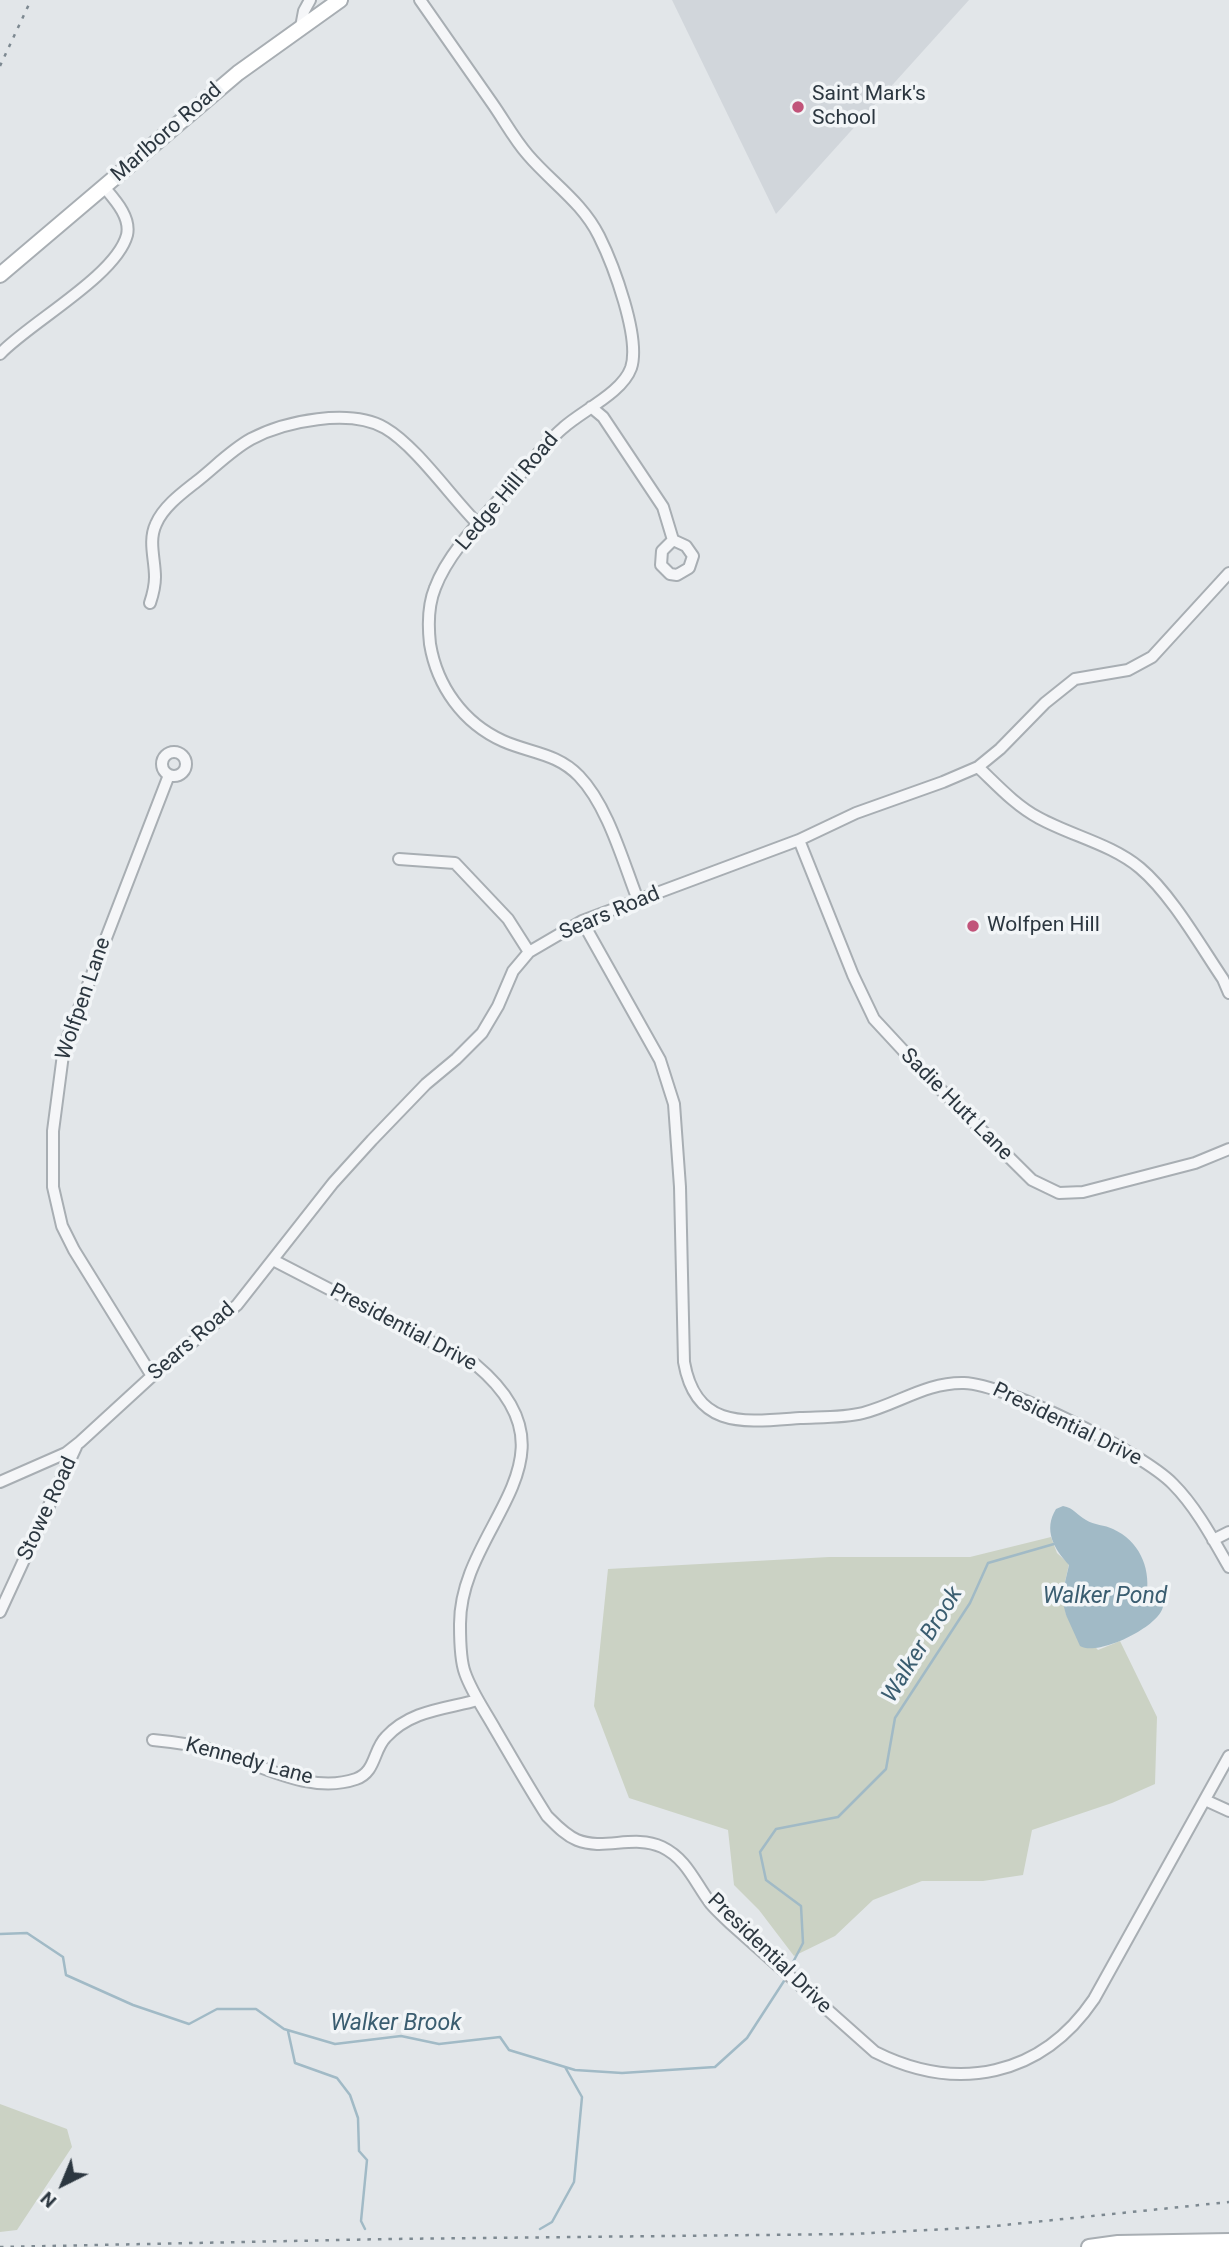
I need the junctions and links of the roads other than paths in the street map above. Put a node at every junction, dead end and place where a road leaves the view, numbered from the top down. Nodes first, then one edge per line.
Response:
1 (310, 0) edge
2 (340, 0) edge
3 (420, 0) edge
4 (301, 27) junction
5 (104, 187) junction
6 (0, 275) edge
7 (0, 355) edge
8 (591, 407) junction
9 (478, 524) junction
10 (673, 540) dead end
11 (1229, 573) edge
12 (150, 603) dead end
13 (978, 767) junction
14 (169, 775) dead end
15 (799, 840) junction
16 (399, 859) dead end
17 (638, 900) junction
18 (582, 921) junction
19 (529, 952) junction
20 (1229, 993) edge
21 (1229, 1149) edge
22 (273, 1260) junction
23 (152, 1376) junction
24 (77, 1444) junction
25 (0, 1482) edge
26 (1229, 1532) edge
27 (1213, 1541) junction
28 (1229, 1567) edge
29 (0, 1612) edge
30 (478, 1700) junction
31 (153, 1740) dead end
32 (1229, 1756) edge
33 (1205, 1800) junction
34 (1229, 1811) edge
35 (1229, 2241) edge
36 (1089, 2247) edge

1 - 4 street
2 - 4 main road, Marlboro Road
3 - 8 street, Ledge Hill Road
4 - 5 main road, Marlboro Road
5 - 6 main road, Marlboro Road
5 - 7 street
8 - 9 street, Ledge Hill Road
8 - 10 street
9 - 12 street
9 - 17 street, Ledge Hill Road
11 - 13 street, Sears Road
13 - 15 street, Sears Road
13 - 20 street
14 - 23 street, Wolfpen Lane
15 - 17 street, Sears Road
15 - 21 street, Sadie Hutt Lane
16 - 19 street
17 - 18 street, Sears Road
18 - 19 street, Sears Road
18 - 27 street, Presidential Drive
19 - 22 street, Sears Road
22 - 23 street, Sears Road
22 - 30 street, Presidential Drive
23 - 24 street, Sears Road
24 - 25 street, Sears Road
24 - 29 street, Stowe Road
26 - 27 street
27 - 28 street, Presidential Drive
30 - 31 street, Kennedy Lane
30 - 33 street, Presidential Drive
32 - 33 street, Presidential Drive
33 - 34 street
35 - 36 main road

